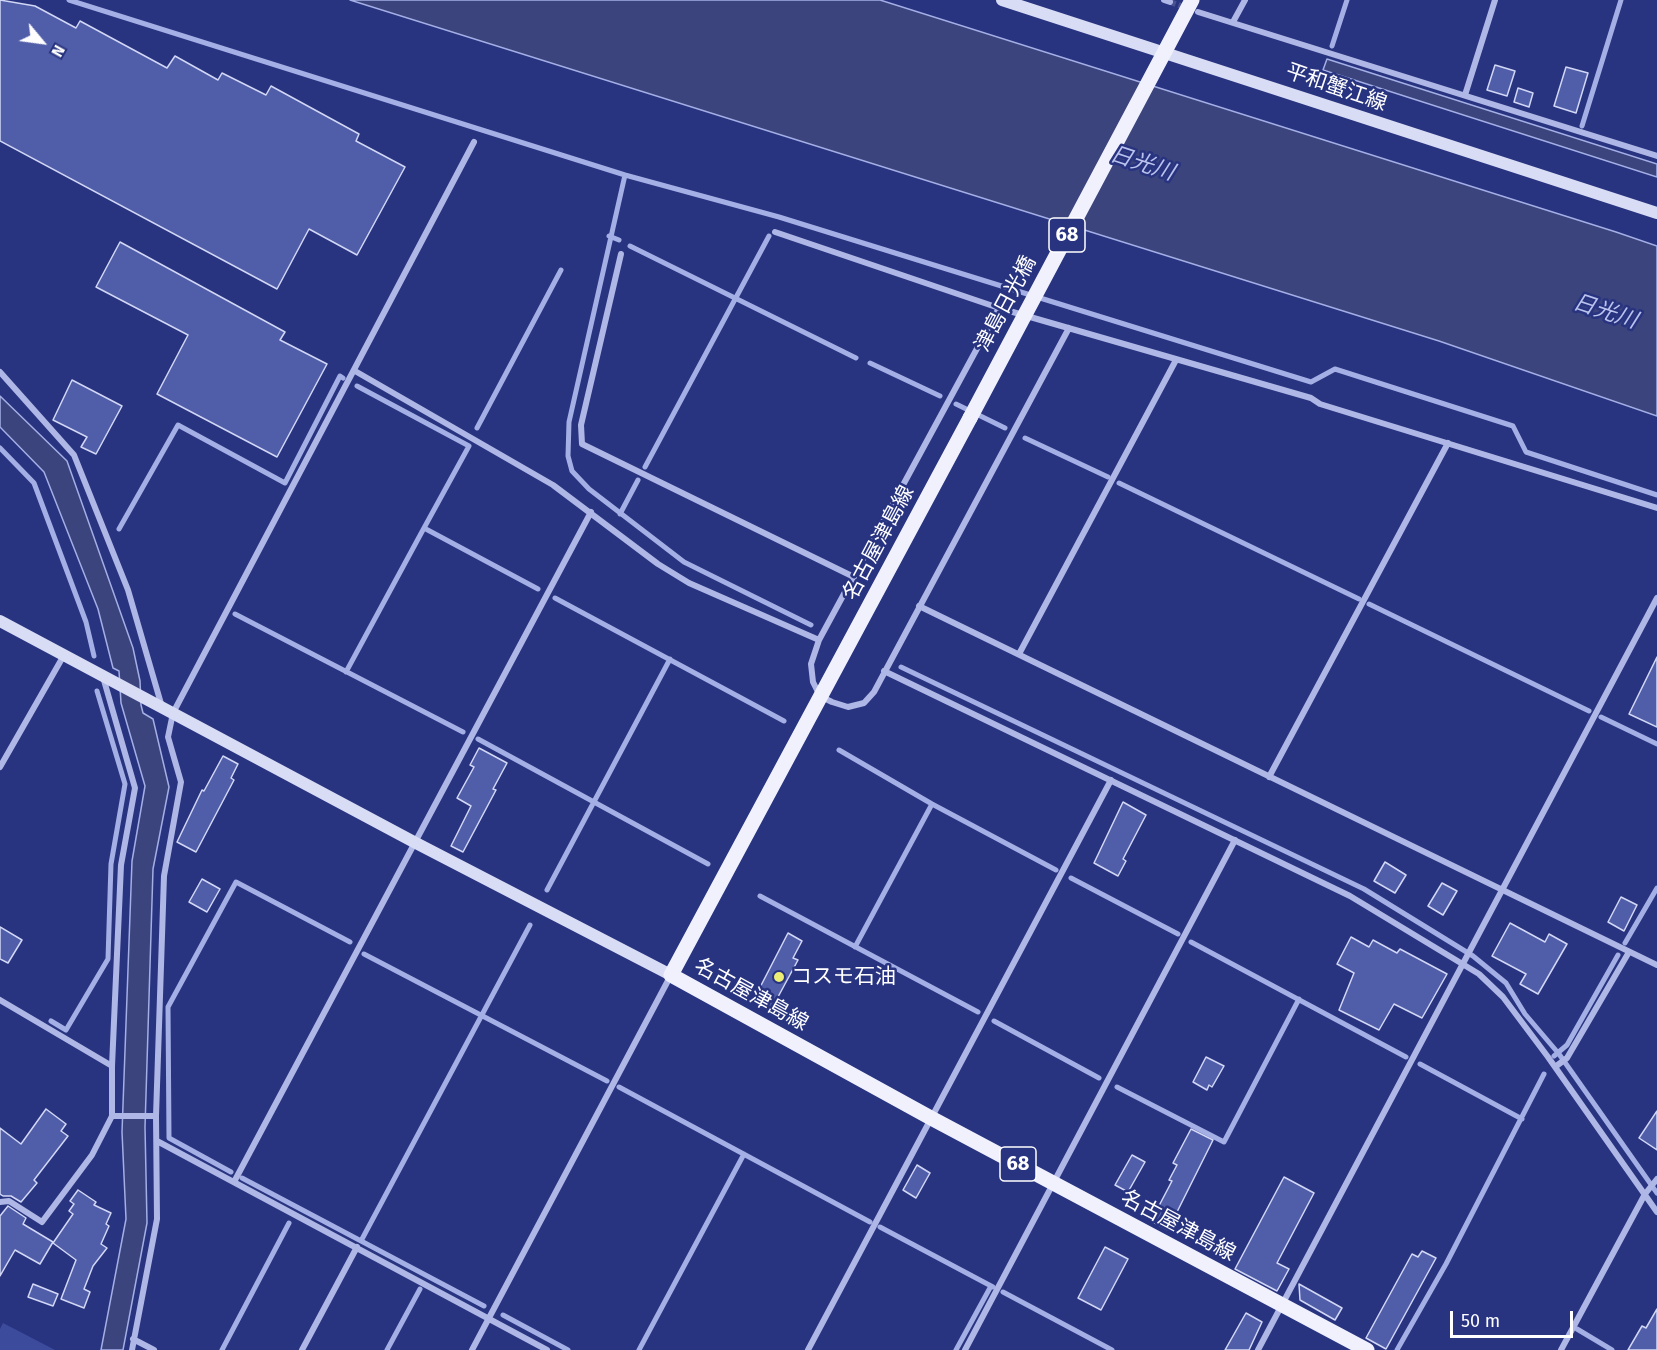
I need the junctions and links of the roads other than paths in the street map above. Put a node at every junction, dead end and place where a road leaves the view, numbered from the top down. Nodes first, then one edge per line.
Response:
1 (1002, 0) edge
2 (1245, 0) edge
3 (1495, 0) edge
4 (1195, 6) edge
5 (1233, 22) junction
6 (1165, 51) junction
7 (1465, 95) junction
8 (474, 142) dead end
9 (1657, 156) edge
10 (1657, 213) edge
11 (775, 232) dead end
12 (621, 254) dead end
13 (999, 308) junction
14 (1069, 328) junction
15 (1176, 360) junction
16 (355, 371) junction
17 (0, 372) edge
18 (970, 418) joint
19 (1448, 443) junction
20 (1657, 508) edge
21 (591, 512) junction
22 (854, 576) junction
23 (1657, 598) edge
24 (919, 606) junction
25 (0, 621) edge
26 (819, 640) junction
27 (1019, 654) junction
28 (64, 655) junction
29 (884, 671) junction
30 (107, 678) junction
31 (820, 696) junction
32 (162, 708) junction
33 (0, 767) edge
34 (1269, 777) junction
35 (1111, 780) junction
36 (1234, 840) junction
37 (414, 842) junction
38 (1501, 890) junction
39 (1629, 952) junction
40 (1463, 962) junction
41 (1657, 965) edge
42 (671, 975) junction
43 (0, 1000) edge
44 (112, 1066) junction
45 (1555, 1067) junction
46 (115, 1116) junction
47 (153, 1116) junction
48 (931, 1118) junction
49 (157, 1141) junction
50 (1656, 1180) edge
51 (234, 1182) junction
52 (1055, 1184) junction
53 (1647, 1192) junction
54 (0, 1202) edge
55 (1657, 1212) edge
56 (357, 1247) junction
57 (1282, 1305) junction
58 (488, 1319) junction
59 (133, 1339) junction
60 (132, 1350) edge
61 (154, 1350) edge
62 (302, 1350) edge
63 (472, 1350) edge
64 (547, 1350) edge
65 (808, 1350) edge
66 (965, 1350) edge
67 (1258, 1350) edge
68 (1366, 1350) edge
69 (1562, 1350) edge

1 - 6 street, 平和蟹江線
2 - 5 street
3 - 7 street
4 - 5 street
4 - 6 main road, 68
5 - 7 street
6 - 10 street, 平和蟹江線
6 - 18 main road, 津島日光橋 / 68, bridge
7 - 9 street
8 - 16 street
11 - 13 street
12 - 22 street
13 - 14 street
13 - 22 street
14 - 15 street
14 - 24 street
15 - 19 street
15 - 27 street
16 - 21 street
16 - 32 street
17 - 32 street
18 - 31 main road, 名古屋津島線 / 68
19 - 20 street
19 - 34 street
21 - 26 street
21 - 37 street
22 - 26 street
23 - 38 street
24 - 27 street
24 - 29 street
25 - 28 street
26 - 31 street
27 - 34 street
28 - 30 street
28 - 33 street
29 - 31 street
29 - 35 street
30 - 32 street
30 - 44 street
31 - 42 main road, 名古屋津島線 / 68
32 - 37 street
32 - 47 street
34 - 38 street
35 - 36 street
35 - 48 street
36 - 40 street
36 - 52 street
37 - 42 street
37 - 51 street
38 - 39 street
38 - 40 street
39 - 41 street
39 - 45 street
40 - 45 street
40 - 57 street
42 - 48 main road, 名古屋津島線 / 68
42 - 58 street
43 - 44 street
44 - 46 street
45 - 53 street
46 - 47 street
46 - 54 street
47 - 49 street
48 - 52 main road, 名古屋津島線 / 68
48 - 65 street
49 - 51 street
49 - 59 street
50 - 53 street
51 - 56 street
52 - 57 main road, 名古屋津島線 / 68
52 - 66 street
53 - 55 street
53 - 69 street
56 - 58 street
56 - 62 street
57 - 67 street
57 - 68 main road, 名古屋津島線 / 68
58 - 63 street
58 - 64 street
59 - 60 street
59 - 61 street

